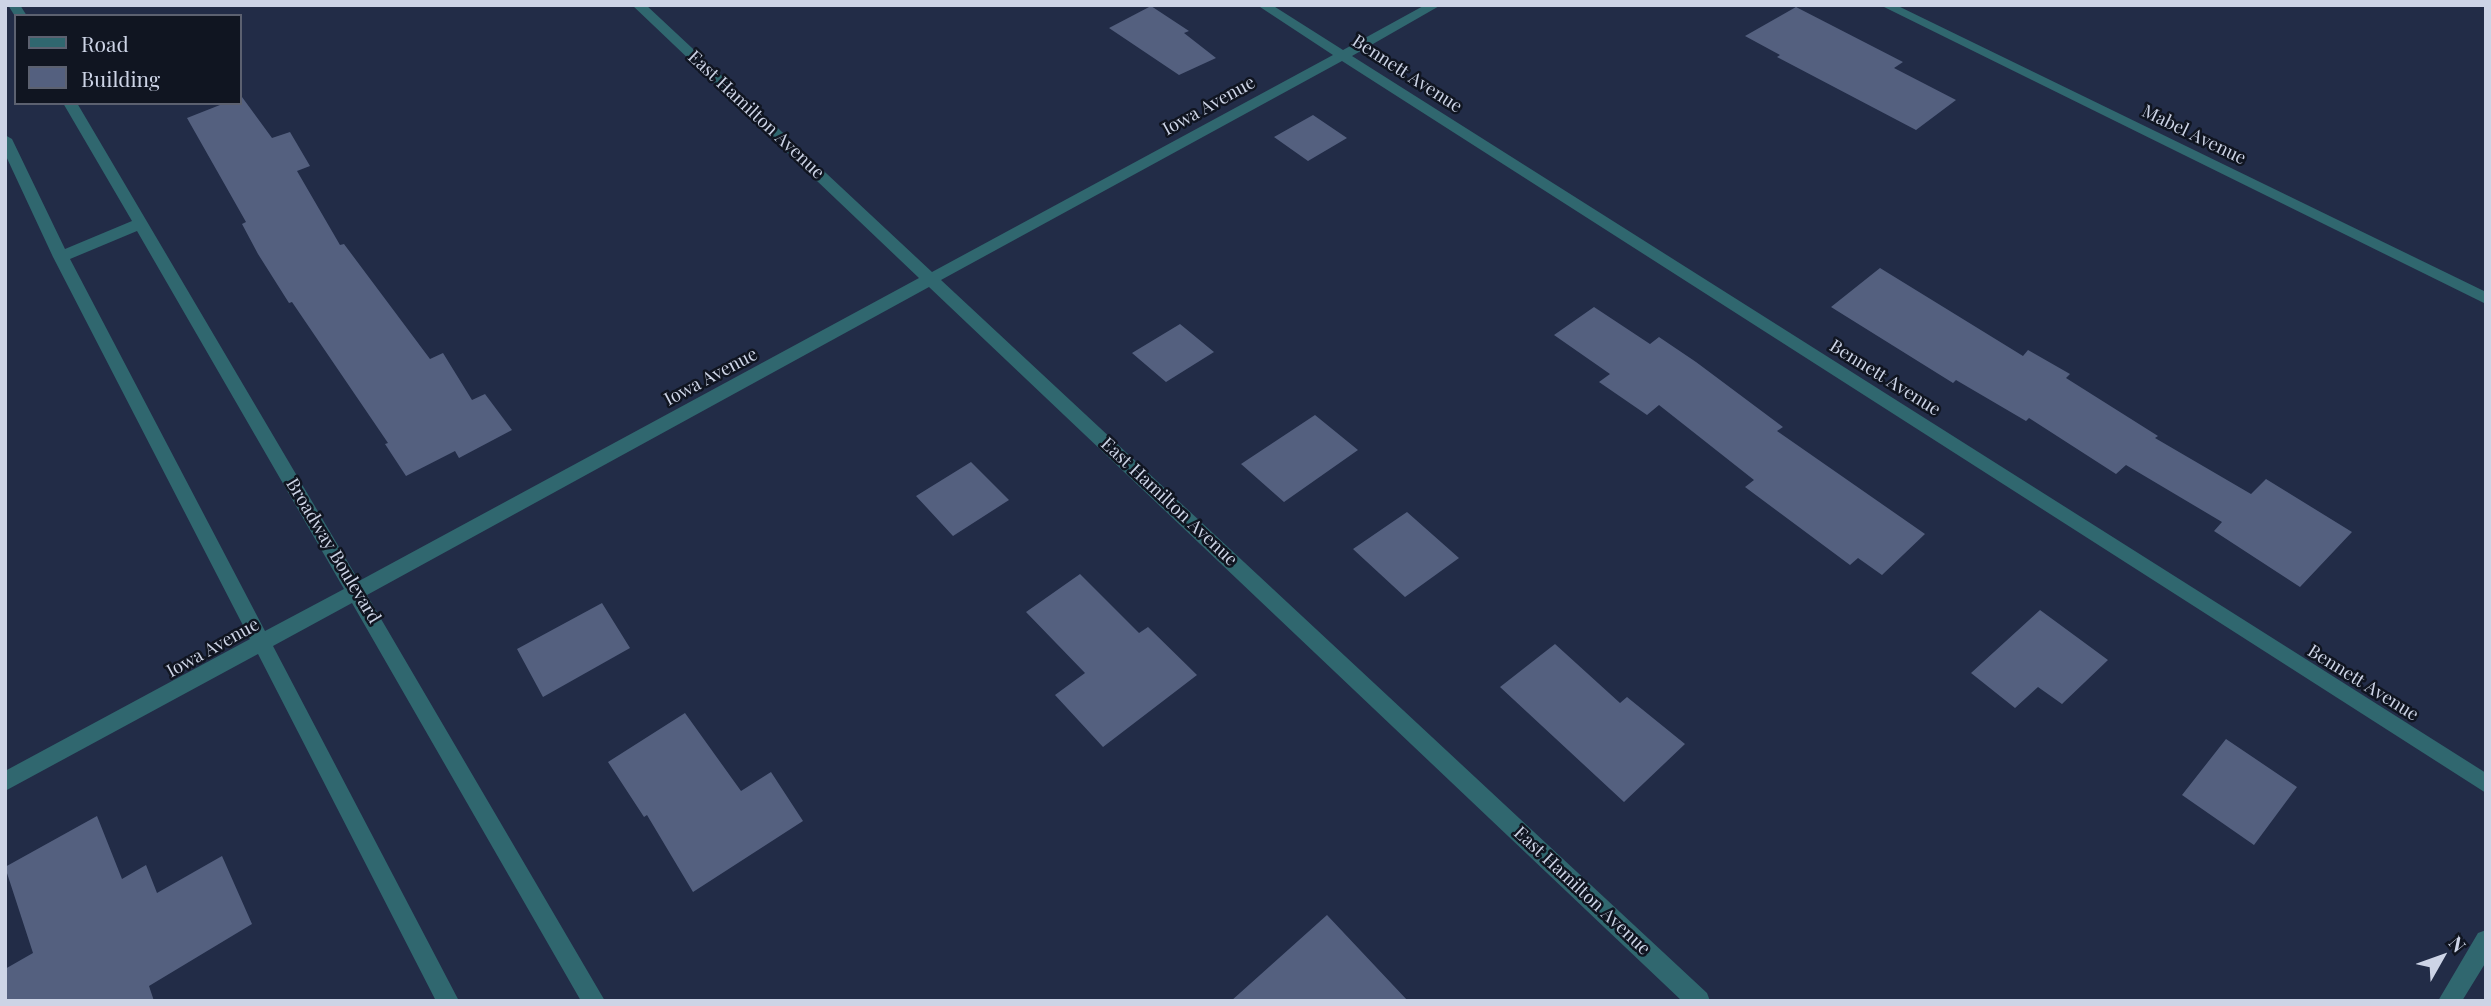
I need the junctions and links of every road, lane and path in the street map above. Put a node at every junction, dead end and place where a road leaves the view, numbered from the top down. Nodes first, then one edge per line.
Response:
1 (638, 5) edge
2 (1263, 5) edge
3 (1435, 5) edge
4 (1886, 5) edge
5 (1342, 55) junction
6 (71, 105) edge
7 (5, 139) edge
8 (139, 224) junction
9 (61, 257) junction
10 (932, 279) junction
11 (2486, 299) edge
12 (357, 591) junction
13 (262, 642) junction
14 (5, 782) edge
15 (2486, 784) edge
16 (2486, 941) edge
17 (448, 1001) edge
18 (594, 1001) edge
19 (1699, 1001) edge
20 (2449, 1001) edge

1 - 10 street, East Hamilton Avenue
2 - 5 street, Bennett Avenue
3 - 5 street, Iowa Avenue
4 - 11 street, Mabel Avenue
5 - 10 street, Iowa Avenue
5 - 15 street, Bennett Avenue
6 - 8 street, Broadway Boulevard
7 - 9 street
8 - 9 street
8 - 12 street, Broadway Boulevard
9 - 13 street
10 - 12 street, Iowa Avenue
10 - 19 street, East Hamilton Avenue
12 - 13 street, Iowa Avenue
12 - 18 street, Broadway Boulevard
13 - 14 street, Iowa Avenue
13 - 17 street
16 - 20 street

